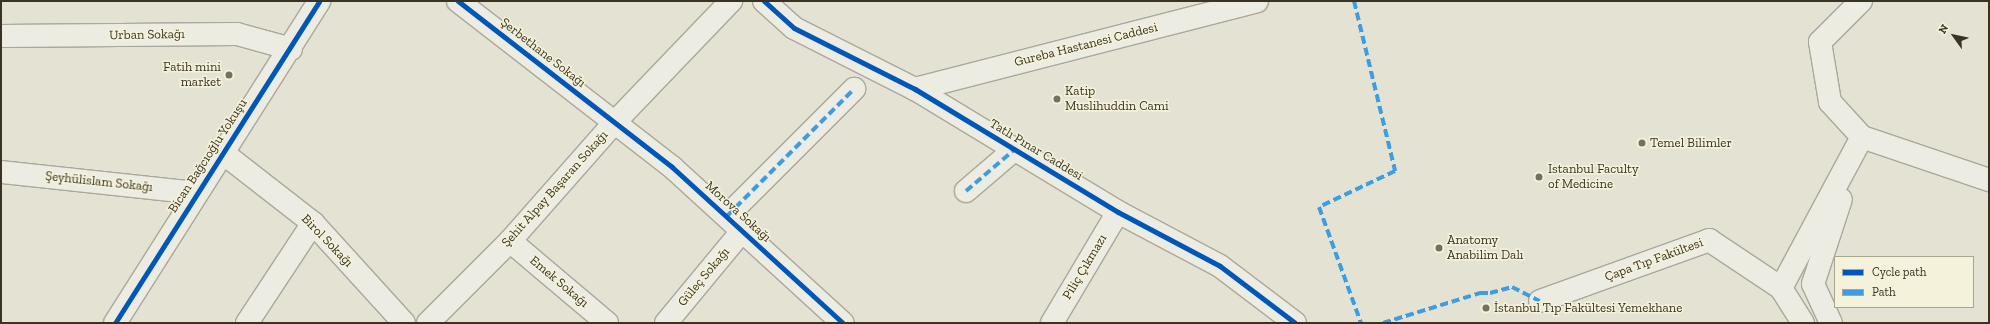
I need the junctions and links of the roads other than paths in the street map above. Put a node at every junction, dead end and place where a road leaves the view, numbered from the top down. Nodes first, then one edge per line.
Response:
1 (319, 1) edge
2 (458, 1) edge
3 (731, 1) edge
4 (764, 1) edge
5 (1258, 1) edge
6 (1861, 1) edge
7 (1, 36) edge
8 (291, 50) junction
9 (854, 89) dead end
10 (915, 89) junction
11 (615, 122) junction
12 (1862, 137) junction
13 (1014, 150) junction
14 (223, 153) junction
15 (1, 172) edge
16 (1989, 180) edge
17 (966, 190) dead end
18 (197, 193) junction
19 (1118, 212) junction
20 (313, 223) junction
21 (735, 223) junction
22 (510, 241) junction
23 (1781, 288) junction
24 (1540, 301) dead end
25 (115, 323) edge
26 (247, 323) edge
27 (404, 323) edge
28 (428, 323) edge
29 (607, 323) edge
30 (666, 323) edge
31 (843, 323) edge
32 (1052, 323) edge
33 (1295, 323) edge
34 (1804, 323) edge
35 (1831, 323) edge

1 - 8 street, Bican Bağcıoğlu Yokuşu
2 - 11 street, Şerbethane Sokağı
3 - 11 street, Şehit Alpay Başaran Sokağı
4 - 10 street, Tatlı Pınar Caddesi
5 - 10 street, Gureba Hastanesi Caddesi
6 - 12 street
7 - 8 street, Urban Sokağı
8 - 14 street, Bican Bağcıoğlu Yokuşu
9 - 21 street, Güleç Sokağı
10 - 13 street, Tatlı Pınar Caddesi
11 - 21 street, Morova Sokağı
11 - 22 street, Şehit Alpay Başaran Sokağı
12 - 16 street
12 - 23 street
12 - 35 street
13 - 17 street
13 - 19 street, Tatlı Pınar Caddesi
14 - 18 street, Bican Bağcıoğlu Yokuşu
14 - 20 street, Birol Sokağı
15 - 18 street, Şeyhülislam Sokağı
18 - 25 street, Bican Bağcıoğlu Yokuşu
19 - 32 street, Piliç Çıkmazı
19 - 33 street, Tatlı Pınar Caddesi
20 - 26 street
20 - 27 street, Birol Sokağı
21 - 30 street, Güleç Sokağı
21 - 31 street, Morova Sokağı
22 - 28 street, Şehit Alpay Başaran Sokağı
22 - 29 street, Emek Sokağı
23 - 24 street, Çapa Tıp Fakültesi
23 - 34 street, Çapa Tıp Fakültesi

